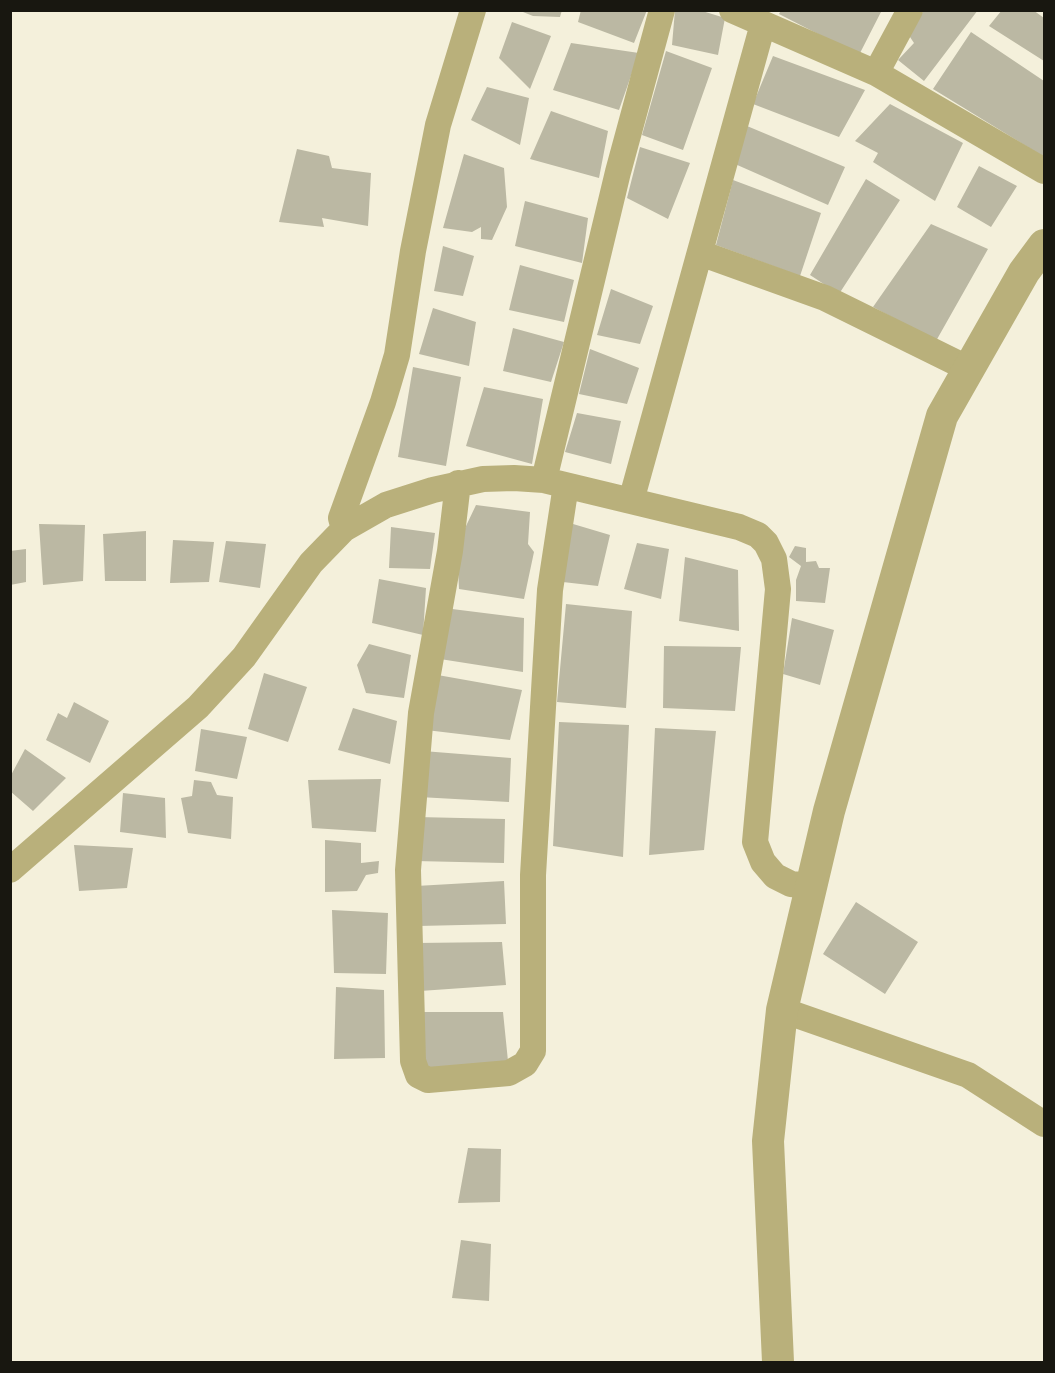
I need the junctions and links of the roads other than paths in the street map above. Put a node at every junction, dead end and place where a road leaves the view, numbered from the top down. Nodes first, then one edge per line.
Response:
1 (473, 10) edge
2 (662, 10) edge
3 (732, 10) edge
4 (910, 10) edge
5 (763, 24) junction
6 (876, 74) junction
7 (1044, 171) edge
8 (1044, 245) edge
9 (700, 253) junction
10 (969, 369) junction
11 (555, 482) junction
12 (458, 483) junction
13 (631, 501) junction
14 (344, 530) junction
15 (10, 870) edge
16 (811, 886) junction
17 (782, 1010) junction
18 (1044, 1124) edge
19 (778, 1362) edge

1 - 14 street
2 - 11 street
3 - 5 street
4 - 6 street
5 - 6 street
5 - 9 street
6 - 7 street
8 - 10 street
9 - 10 street
9 - 13 street
10 - 16 street
11 - 12 street
11 - 12 street
11 - 13 street
12 - 14 street
13 - 16 street
14 - 15 street
16 - 17 street
17 - 18 street
17 - 19 street

